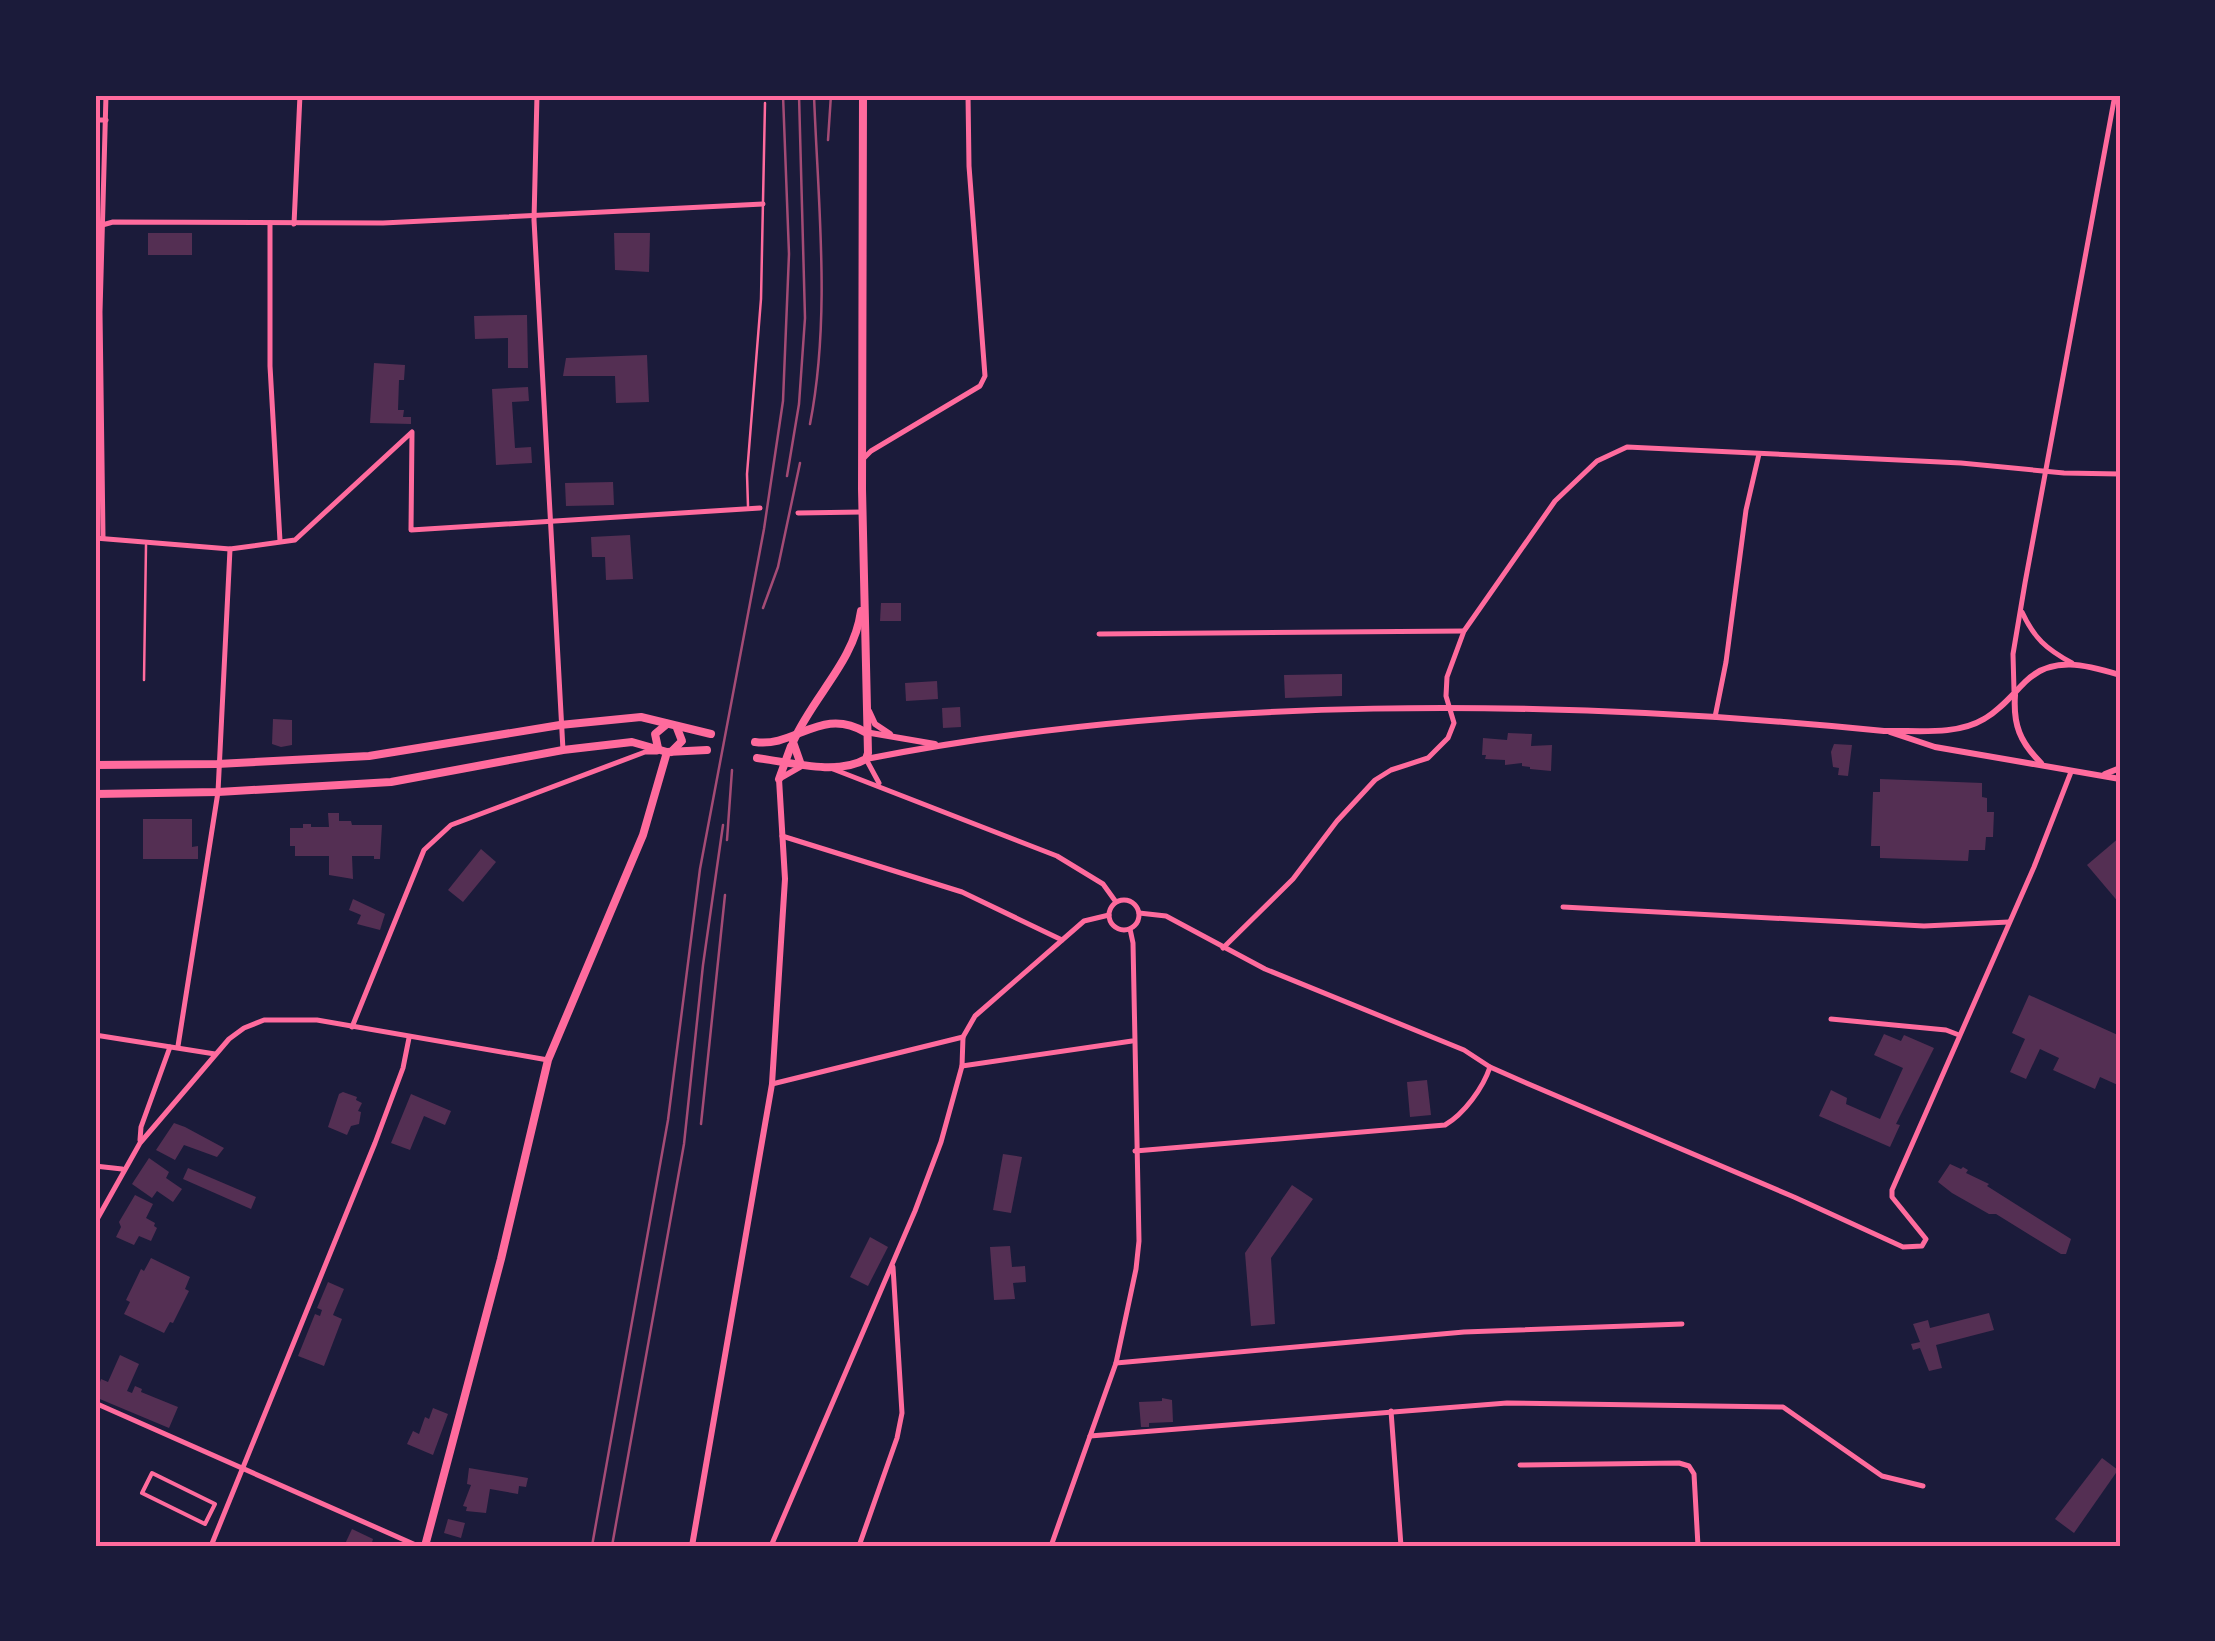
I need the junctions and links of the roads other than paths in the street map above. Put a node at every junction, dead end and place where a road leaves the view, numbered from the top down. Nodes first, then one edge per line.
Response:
1 (106, 95) edge
2 (300, 95) edge
3 (537, 95) edge
4 (863, 95) edge
5 (968, 95) edge
6 (2115, 95) edge
7 (765, 103) dead end
8 (95, 120) edge
9 (106, 120) junction
10 (763, 204) junction
11 (534, 214) junction
12 (270, 223) junction
13 (103, 224) junction
14 (294, 224) junction
15 (95, 227) edge
16 (98, 312) edge
17 (1758, 454) junction
18 (862, 460) junction
19 (2046, 471) junction
20 (2120, 474) edge
21 (748, 507) junction
22 (760, 508) dead end
23 (862, 512) junction
24 (798, 513) dead end
25 (552, 519) junction
26 (99, 538) edge
27 (280, 541) junction
28 (146, 544) junction
29 (230, 549) junction
30 (864, 594) junction
31 (2021, 609) junction
32 (1464, 630) junction
33 (1099, 634) dead end
34 (2074, 664) junction
35 (2120, 674) edge
36 (144, 680) dead end
37 (2014, 694) junction
38 (867, 706) junction
39 (1448, 708) junction
40 (1714, 719) junction
41 (560, 725) junction
42 (672, 725) junction
43 (1884, 730) junction
44 (865, 732) junction
45 (711, 734) dead end
46 (796, 737) junction
47 (900, 739) junction
48 (754, 742) dead end
49 (941, 744) junction
50 (563, 750) junction
51 (706, 750) dead end
52 (666, 752) junction
53 (866, 759) junction
54 (784, 760) junction
55 (217, 764) junction
56 (803, 764) junction
57 (2042, 764) junction
58 (95, 765) edge
59 (830, 768) junction
60 (2120, 768) edge
61 (2071, 772) junction
62 (2099, 776) junction
63 (779, 778) junction
64 (2120, 779) edge
65 (881, 786) junction
66 (218, 792) junction
67 (95, 794) edge
68 (782, 836) junction
69 (1116, 902) junction
70 (1562, 907) dead end
71 (1140, 914) junction
72 (1110, 915) junction
73 (2009, 922) junction
74 (1130, 929) junction
75 (1062, 940) junction
76 (1224, 948) junction
77 (1831, 1019) dead end
78 (352, 1027) junction
79 (95, 1035) edge
80 (1959, 1035) junction
81 (963, 1036) junction
82 (409, 1038) junction
83 (1133, 1041) junction
84 (170, 1046) junction
85 (178, 1046) junction
86 (215, 1054) junction
87 (548, 1060) junction
88 (962, 1066) junction
89 (1490, 1066) junction
90 (772, 1084) junction
91 (140, 1143) junction
92 (1135, 1151) junction
93 (95, 1166) edge
94 (123, 1168) junction
95 (95, 1223) edge
96 (893, 1264) junction
97 (1682, 1324) dead end
98 (1116, 1363) junction
99 (95, 1403) edge
100 (1390, 1411) junction
101 (1090, 1436) junction
102 (1520, 1466) dead end
103 (243, 1469) junction
104 (1923, 1486) dead end
105 (215, 1504) joint
106 (427, 1545) edge
107 (211, 1546) edge
108 (692, 1546) edge
109 (771, 1546) edge
110 (859, 1546) edge
111 (1051, 1546) edge
112 (1401, 1546) edge
113 (1698, 1546) edge

1 - 9 street
2 - 14 street
3 - 11 street
4 - 18 main road
5 - 18 street
6 - 19 street
7 - 10 lane
8 - 9 street
9 - 13 street
10 - 11 street
10 - 21 lane
11 - 14 street
11 - 25 street
12 - 13 street
12 - 14 street
12 - 27 street
13 - 15 street
13 - 16 street
16 - 26 street
17 - 19 street
17 - 32 street
17 - 40 street
18 - 23 main road
19 - 20 street
19 - 31 street
21 - 22 street
21 - 25 street
23 - 24 street
23 - 30 main road
25 - 27 street
25 - 41 street
26 - 28 street
27 - 29 street
28 - 29 street
28 - 36 lane
29 - 55 street
30 - 38 main road
30 - 46 main road
31 - 34 street
31 - 37 street
32 - 33 street
32 - 39 street
34 - 35 main road
34 - 37 main road
37 - 43 main road
37 - 57 main road
38 - 44 main road
38 - 47 main road
39 - 40 main road
39 - 49 main road
39 - 76 street
40 - 43 main road
41 - 42 main road
41 - 50 street
41 - 55 main road
42 - 45 main road
42 - 52 main road
42 - 52 main road
43 - 57 main road
44 - 46 main road
44 - 47 main road
44 - 53 main road
46 - 48 main road
46 - 54 main road
46 - 56 main road
47 - 49 main road
49 - 53 main road
50 - 52 main road
50 - 66 main road
51 - 52 main road
52 - 78 street
52 - 87 main road
53 - 59 main road
53 - 65 street
54 - 56 main road
54 - 63 main road
54 - 63 main road
55 - 58 main road
55 - 66 street
56 - 59 main road
56 - 63 main road
57 - 61 main road
59 - 65 street
60 - 62 main road
61 - 62 main road
61 - 73 street
62 - 64 main road
63 - 68 main road
65 - 69 street
66 - 67 main road
66 - 85 street
68 - 75 street
68 - 90 main road
69 - 71 street
69 - 72 street
70 - 73 street
71 - 74 street
71 - 76 street
72 - 74 street
72 - 75 street
73 - 80 street
74 - 83 street
75 - 81 street
76 - 89 street
77 - 80 street
78 - 82 street
78 - 86 street
79 - 84 street
80 - 89 street
81 - 88 street
81 - 90 street
82 - 87 street
82 - 103 street
83 - 88 street
83 - 92 street
84 - 85 street
84 - 91 street
85 - 86 street
86 - 91 street
87 - 106 main road
88 - 96 street
89 - 92 street
90 - 108 main road
91 - 94 street
92 - 98 street
93 - 94 street
94 - 95 street
96 - 109 street
96 - 110 street
97 - 98 street
98 - 101 street
99 - 103 street
100 - 101 street
100 - 104 street
100 - 112 street
101 - 111 street
102 - 113 street
103 - 106 street
103 - 107 street
105 - 105 street

